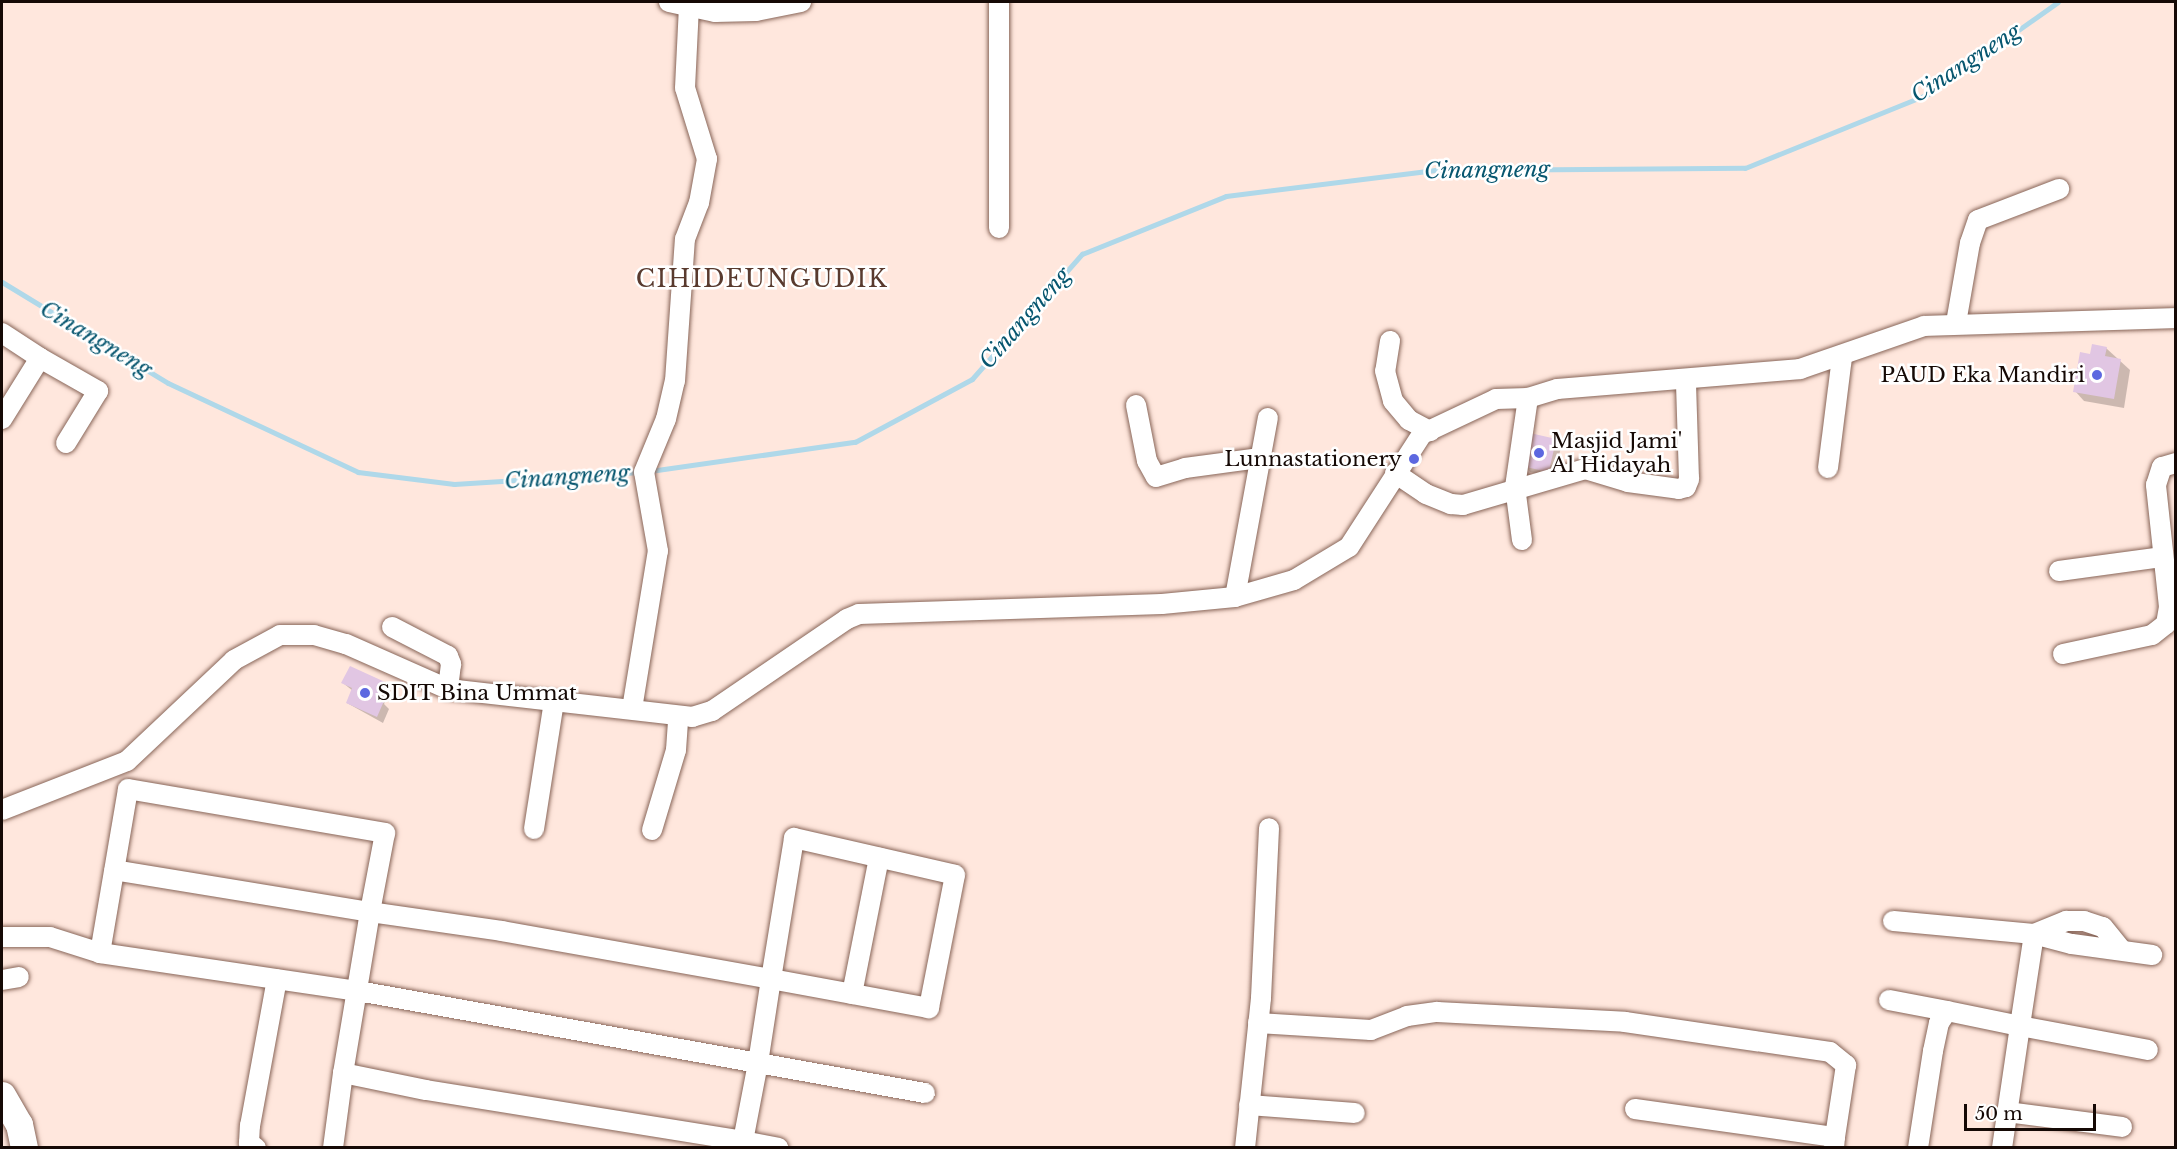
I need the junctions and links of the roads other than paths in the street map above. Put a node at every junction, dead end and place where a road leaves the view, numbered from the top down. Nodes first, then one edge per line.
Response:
1 (669, 2) edge
2 (801, 2) edge
3 (999, 2) edge
4 (689, 7) junction
5 (2059, 189) dead end
6 (999, 228) dead end
7 (2175, 318) edge
8 (1956, 323) junction
9 (2, 333) edge
10 (1390, 341) dead end
11 (1842, 357) junction
12 (40, 358) junction
13 (1686, 381) junction
14 (1528, 398) junction
15 (1136, 405) dead end
16 (1268, 418) dead end
17 (2, 419) edge
18 (1430, 431) junction
19 (66, 443) dead end
20 (1260, 458) junction
21 (2175, 463) edge
22 (1828, 468) dead end
23 (1395, 473) junction
24 (1515, 487) junction
25 (1522, 540) dead end
26 (2163, 557) junction
27 (2059, 571) dead end
28 (1235, 597) junction
29 (392, 627) dead end
30 (2063, 654) dead end
31 (448, 689) junction
32 (554, 702) junction
33 (632, 709) junction
34 (678, 718) junction
35 (2, 810) edge
36 (1269, 828) dead end
37 (534, 829) dead end
38 (652, 830) dead end
39 (879, 858) junction
40 (114, 870) junction
41 (370, 912) junction
42 (1893, 921) dead end
43 (2034, 934) junction
44 (2, 937) edge
45 (100, 953) junction
46 (2152, 955) dead end
47 (277, 979) junction
48 (771, 979) junction
49 (358, 991) junction
50 (852, 994) junction
51 (1889, 1000) dead end
52 (1947, 1011) junction
53 (1258, 1023) junction
54 (2020, 1026) junction
55 (2148, 1050) dead end
56 (758, 1063) junction
57 (344, 1072) junction
58 (925, 1093) dead end
59 (2, 1095) edge
60 (1250, 1105) junction
61 (1635, 1108) dead end
62 (2007, 1112) junction
63 (1355, 1113) dead end
64 (2122, 1127) dead end
65 (1834, 1142) edge
66 (743, 1144) edge
67 (24, 1148) edge
68 (256, 1148) edge
69 (333, 1148) edge
70 (778, 1148) edge
71 (1245, 1148) edge
72 (1918, 1148) edge
73 (2002, 1148) edge

1 - 4 street
2 - 4 street
3 - 6 street
4 - 33 street
5 - 8 street
7 - 8 street
8 - 11 street
9 - 12 street
10 - 18 street
11 - 13 street
11 - 22 street
12 - 17 street
12 - 19 street
13 - 14 street
13 - 24 street
14 - 18 street
14 - 24 street
15 - 20 street
16 - 20 street
18 - 23 street
20 - 28 street
21 - 26 street
23 - 24 street
23 - 28 street
24 - 25 street
26 - 27 street
26 - 30 street
28 - 34 street
29 - 31 street
31 - 32 street
31 - 35 street
32 - 33 street
32 - 37 street
33 - 34 street
34 - 38 street
36 - 53 street
39 - 48 street
39 - 50 street
39 - 50 street
40 - 41 street
40 - 41 street
40 - 45 street
41 - 48 street
41 - 49 street
42 - 43 street
43 - 46 street
43 - 54 street
44 - 45 street
45 - 47 street
47 - 49 street
47 - 68 street
48 - 50 street
48 - 56 street
49 - 56 street
49 - 57 street
51 - 52 street
52 - 54 street
52 - 72 street
53 - 60 street
53 - 65 street
54 - 55 street
54 - 62 street
56 - 58 street
56 - 66 street
57 - 66 street
57 - 69 street
59 - 67 main road
60 - 63 street
60 - 71 street
61 - 65 street
62 - 64 street
62 - 73 street
66 - 70 street

